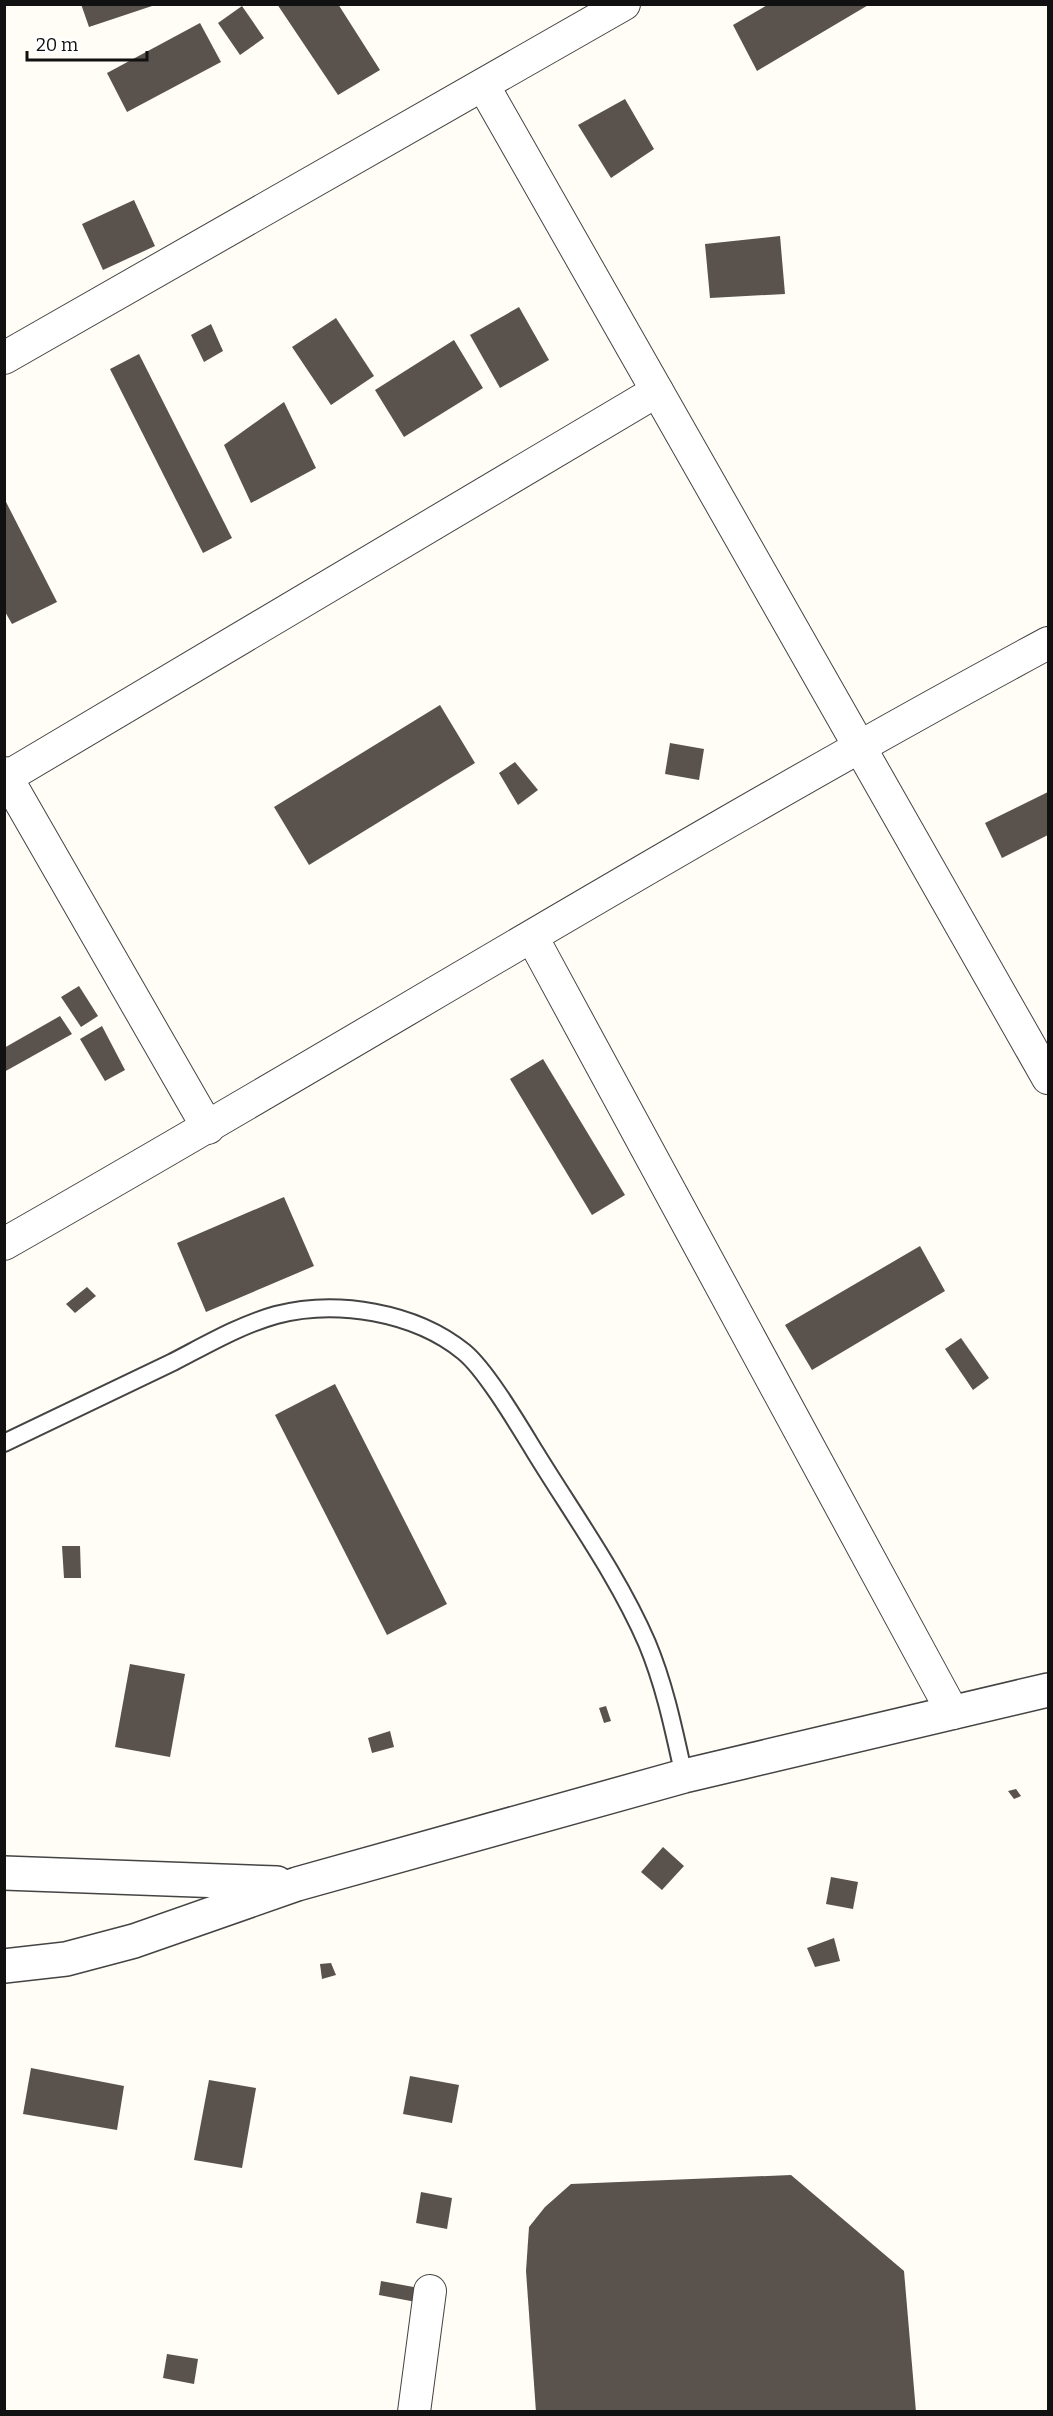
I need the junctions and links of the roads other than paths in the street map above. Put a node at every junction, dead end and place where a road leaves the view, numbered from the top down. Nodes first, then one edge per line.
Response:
1 (624, 4) edge
2 (483, 86) junction
3 (4, 358) edge
4 (657, 391) junction
5 (1048, 643) edge
6 (859, 745) junction
7 (6, 775) edge
8 (532, 937) junction
9 (1048, 1078) edge
10 (208, 1128) junction
11 (4, 1244) edge
12 (4, 1443) edge
13 (1048, 1690) edge
14 (953, 1713) junction
15 (684, 1776) junction
16 (4, 1873) edge
17 (297, 1884) junction
18 (4, 1966) edge
19 (430, 2291) dead end
20 (414, 2412) edge

1 - 2 street
2 - 3 street
2 - 4 street
4 - 6 street
4 - 7 street
5 - 6 street
6 - 8 street
6 - 9 street
7 - 10 street
8 - 10 street
8 - 14 street
10 - 11 street
12 - 15 lane
13 - 14 street
14 - 15 street
15 - 17 street
16 - 17 street
17 - 18 street
19 - 20 street

